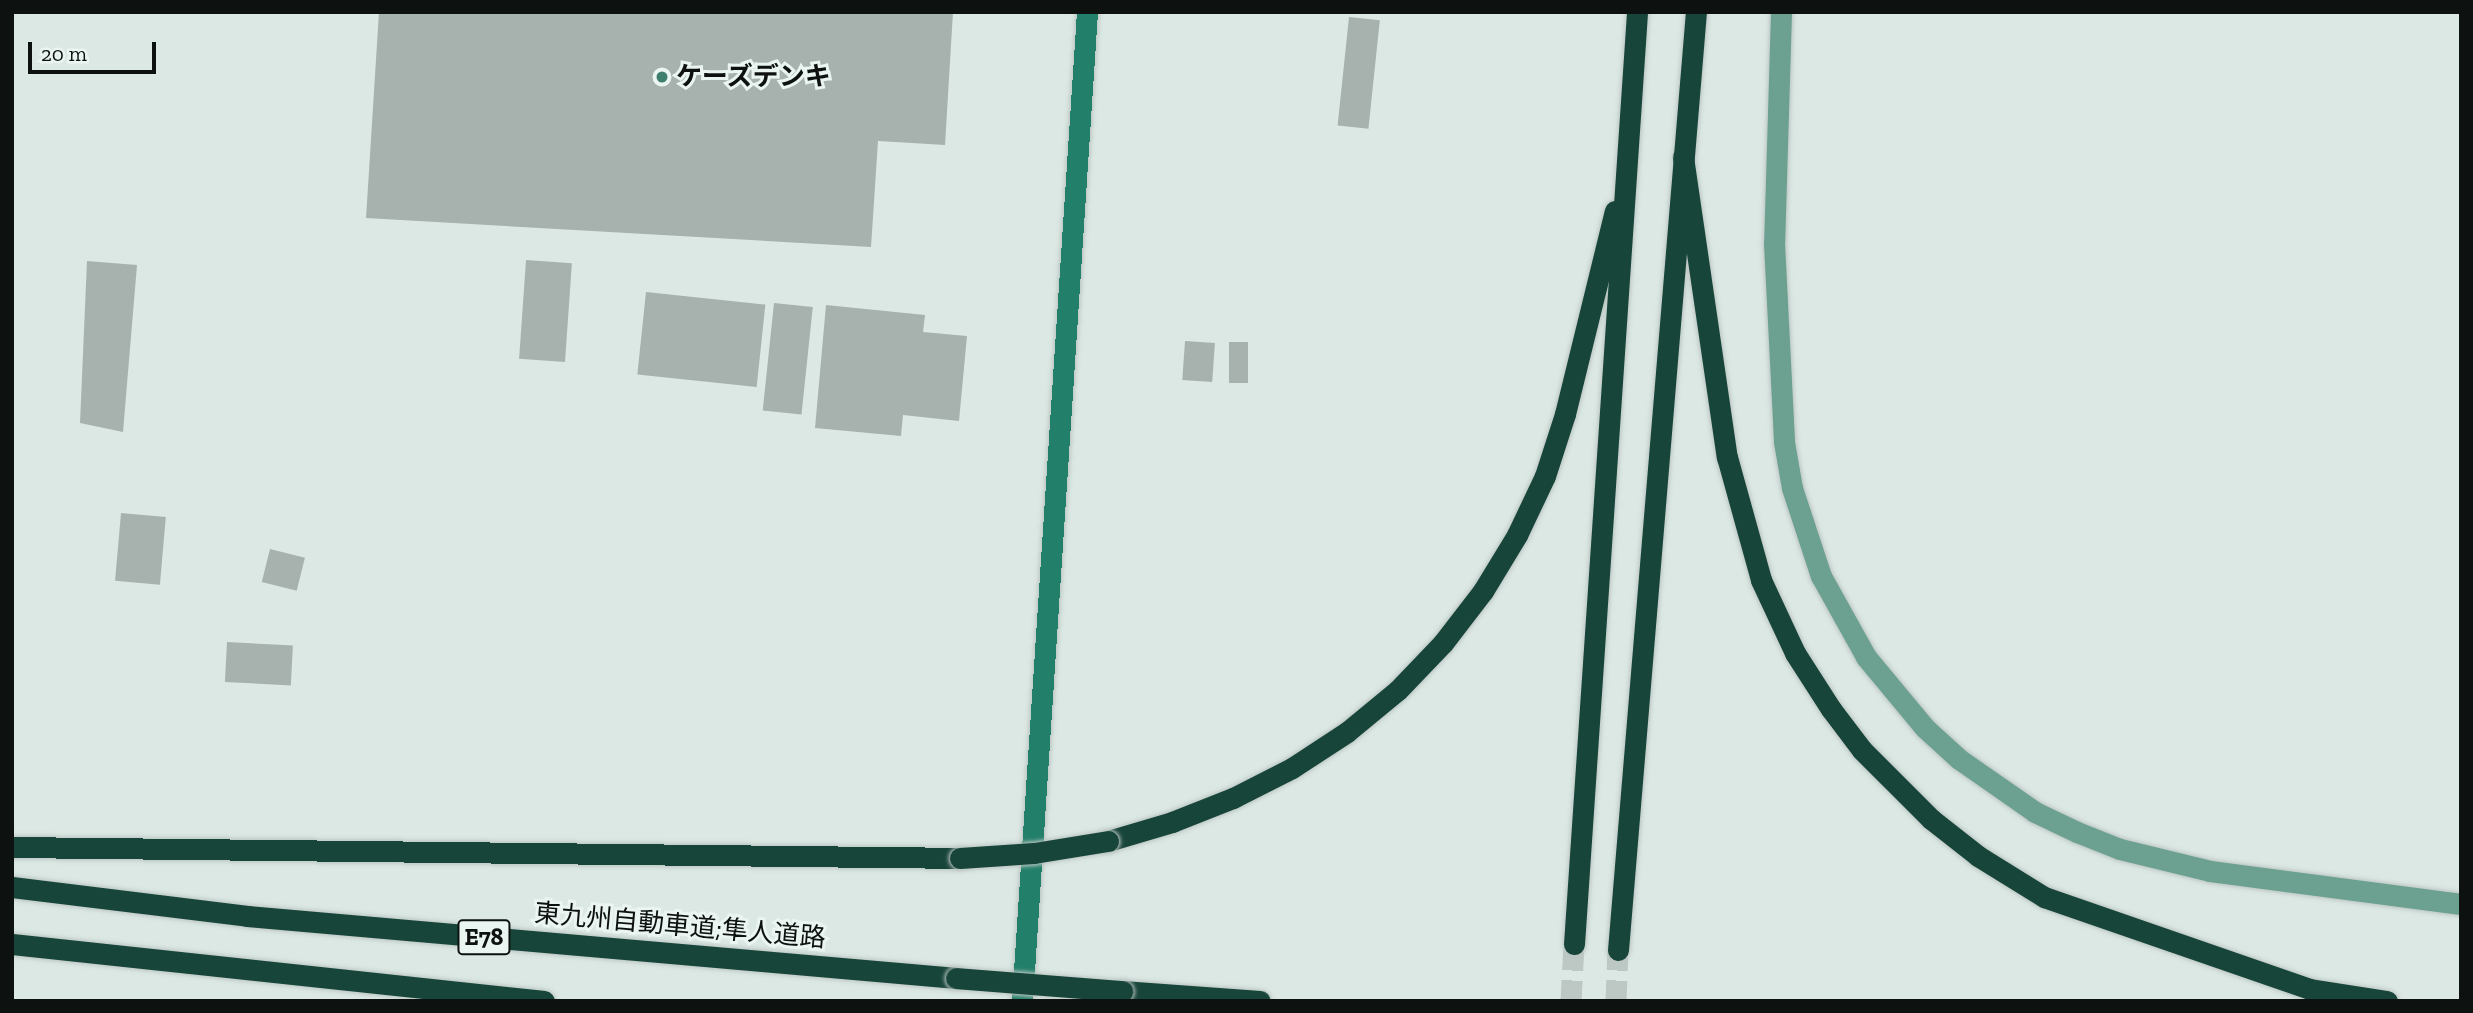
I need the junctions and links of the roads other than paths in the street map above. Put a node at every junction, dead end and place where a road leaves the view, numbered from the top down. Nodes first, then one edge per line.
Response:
1 (1087, 12) edge
2 (1637, 12) edge
3 (1696, 12) edge
4 (1781, 12) edge
5 (1683, 157) junction
6 (1628, 158) junction
7 (12, 847) edge
8 (12, 887) edge
9 (2461, 904) edge
10 (12, 944) edge
11 (1574, 944) tunnel mouth
12 (1618, 950) tunnel mouth
13 (544, 1001) edge
14 (1022, 1001) edge
15 (1260, 1001) edge
16 (2387, 1001) edge

1 - 14 street
2 - 6 highway
3 - 5 highway
4 - 9 street
5 - 12 highway
5 - 16 highway
6 - 7 highway, bridge
6 - 11 highway
8 - 15 highway, 東九州自動車道;隼人道路 / E78, bridge
10 - 13 highway, E78

